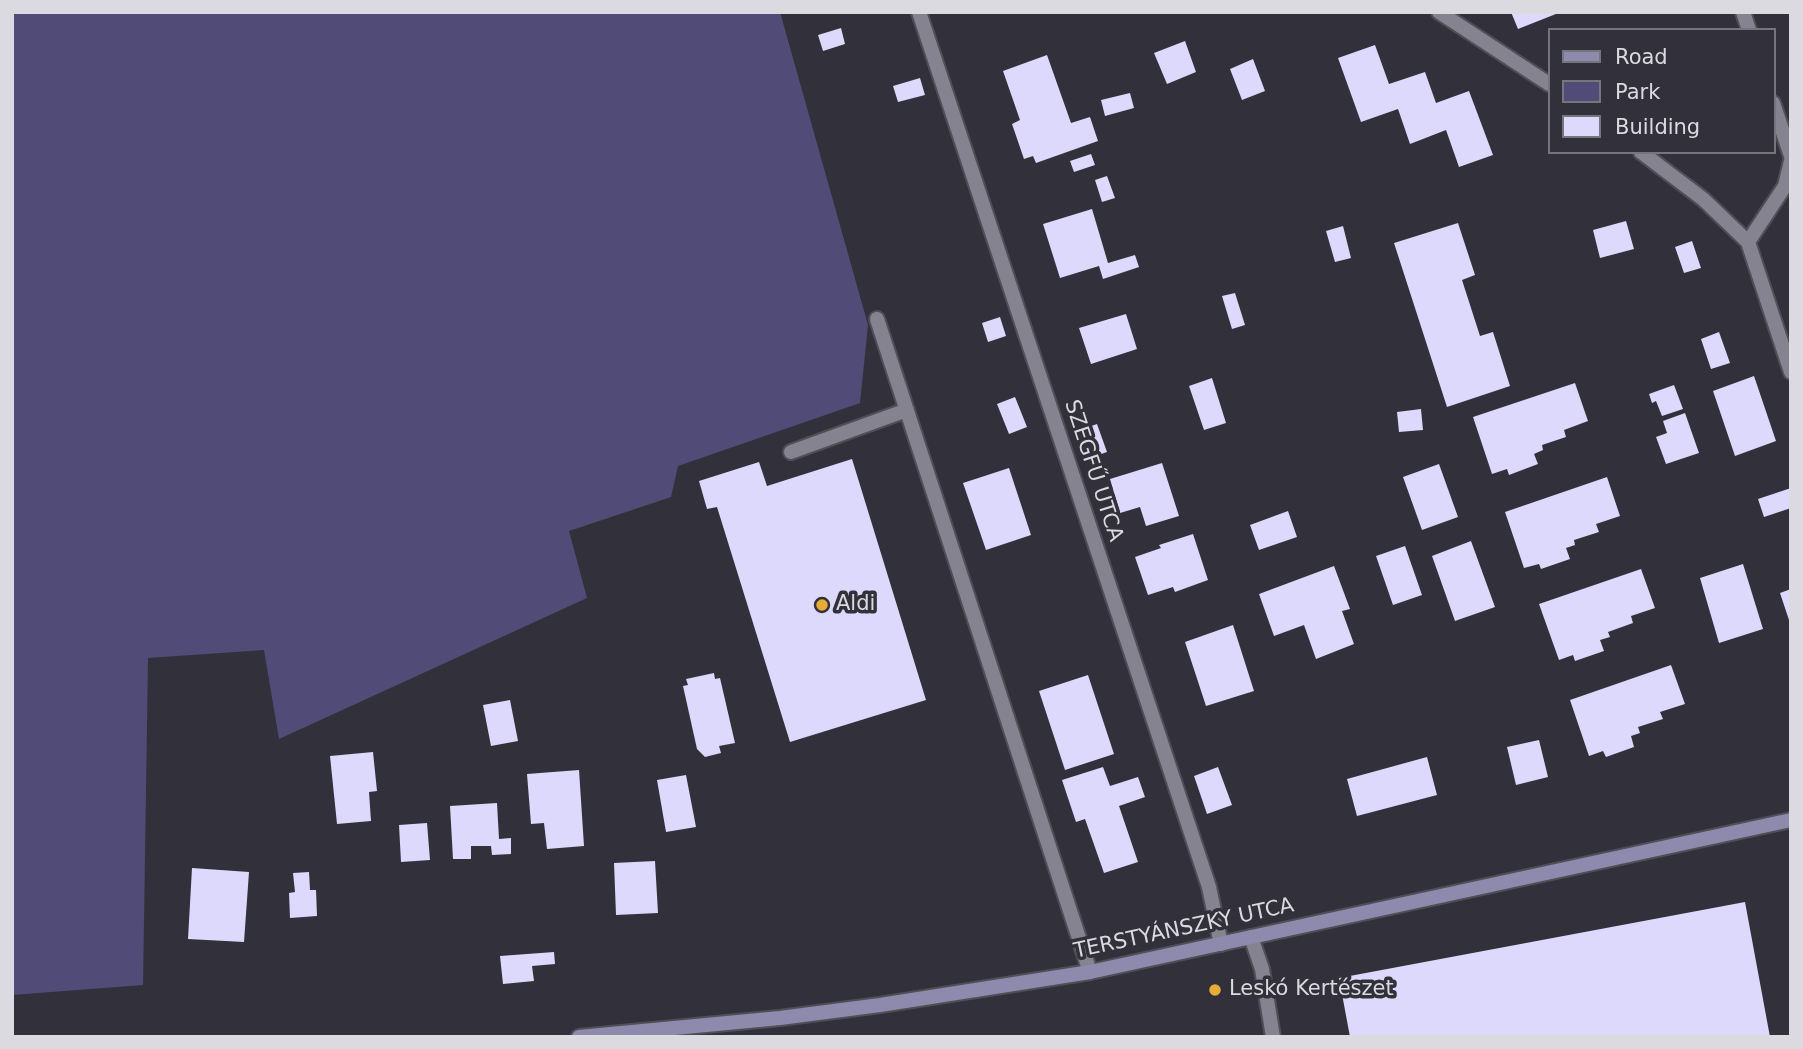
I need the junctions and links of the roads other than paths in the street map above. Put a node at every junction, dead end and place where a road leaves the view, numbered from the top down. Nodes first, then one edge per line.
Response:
1 (919, 12) edge
2 (1439, 12) edge
3 (1548, 82) edge
4 (1775, 109) edge
5 (1644, 154) edge
6 (1791, 158) edge
7 (1748, 242) junction
8 (877, 319) dead end
9 (1791, 372) edge
10 (907, 410) junction
11 (791, 452) dead end
12 (1791, 820) edge
13 (1251, 937) junction
14 (1221, 944) junction
15 (1090, 972) junction
16 (579, 1037) edge
17 (1273, 1037) edge

1 - 14 street, SZEGFŰ UTCA
2 - 3 street
4 - 6 street
5 - 7 street
6 - 7 street
7 - 9 street
8 - 10 street
10 - 11 street
10 - 15 street
12 - 13 main road, TERSTYÁNSZKY UTCA
13 - 14 main road, TERSTYÁNSZKY UTCA
13 - 17 street
14 - 15 main road, TERSTYÁNSZKY UTCA
15 - 16 main road, TERSTYÁNSZKY UTCA

